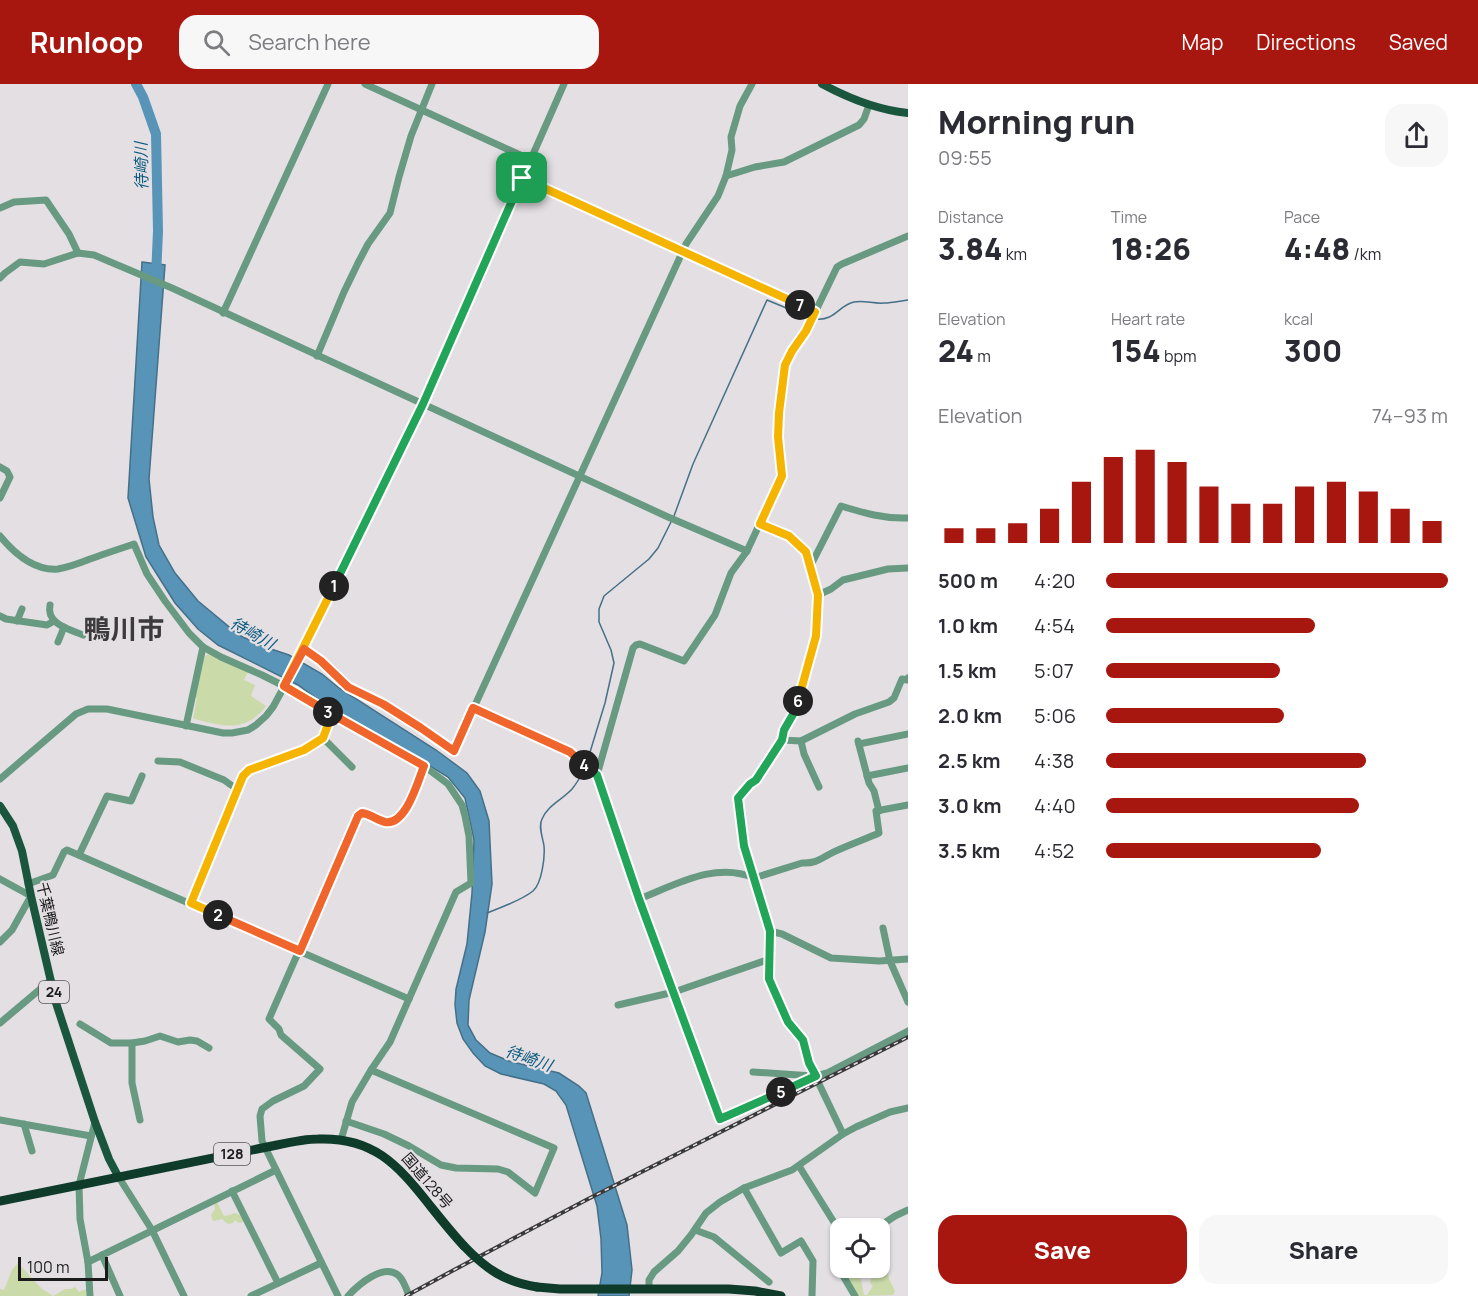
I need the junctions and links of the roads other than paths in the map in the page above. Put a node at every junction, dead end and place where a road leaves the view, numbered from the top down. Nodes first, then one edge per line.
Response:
1 (328, 84) edge
2 (365, 84) edge
3 (432, 84) edge
4 (564, 84) edge
5 (752, 84) edge
6 (822, 84) edge
7 (869, 105) junction
8 (421, 110) junction
9 (908, 113) edge
10 (531, 160) junction
11 (726, 176) junction
12 (522, 178) junction
13 (0, 208) edge
14 (908, 236) edge
15 (683, 252) junction
16 (78, 253) junction
17 (0, 278) edge
18 (223, 313) junction
19 (813, 316) junction
20 (316, 356) junction
21 (423, 404) junction
22 (0, 467) edge
23 (580, 477) junction
24 (0, 498) edge
25 (908, 518) edge
26 (760, 524) junction
27 (0, 536) edge
28 (747, 551) junction
29 (811, 566) junction
30 (908, 568) edge
31 (818, 595) junction
32 (50, 605) dead end
33 (22, 609) dead end
34 (0, 616) edge
35 (17, 621) junction
36 (54, 621) junction
37 (64, 627) junction
38 (82, 635) dead end
39 (58, 642) dead end
40 (202, 647) junction
41 (303, 650) junction
42 (908, 678) edge
43 (284, 686) junction
44 (473, 708) junction
45 (332, 714) junction
46 (186, 726) junction
47 (908, 734) edge
48 (323, 738) junction
49 (782, 740) junction
50 (801, 741) junction
51 (158, 761) dead end
52 (424, 766) junction
53 (352, 767) dead end
54 (908, 768) edge
55 (594, 774) junction
56 (142, 776) dead end
57 (867, 776) junction
58 (0, 779) edge
59 (819, 787) dead end
60 (238, 790) junction
61 (0, 806) edge
62 (908, 806) edge
63 (879, 811) junction
64 (79, 855) junction
65 (754, 878) junction
66 (0, 879) edge
67 (28, 884) junction
68 (31, 896) junction
69 (639, 899) junction
70 (191, 903) junction
71 (883, 928) dead end
72 (770, 931) junction
73 (0, 942) edge
74 (300, 951) junction
75 (770, 958) junction
76 (908, 959) edge
77 (890, 961) junction
78 (51, 980) junction
79 (674, 992) junction
80 (409, 999) junction
81 (908, 1002) edge
82 (618, 1005) dead end
83 (0, 1023) edge
84 (80, 1024) dead end
85 (908, 1031) edge
86 (132, 1043) junction
87 (209, 1048) dead end
88 (371, 1070) junction
89 (753, 1072) dead end
90 (816, 1076) junction
91 (908, 1108) edge
92 (0, 1120) edge
93 (140, 1120) dead end
94 (346, 1121) junction
95 (95, 1122) junction
96 (24, 1124) junction
97 (843, 1134) junction
98 (91, 1136) junction
99 (341, 1140) junction
100 (264, 1148) junction
101 (32, 1151) dead end
102 (799, 1166) junction
103 (276, 1170) junction
104 (118, 1176) junction
105 (79, 1185) junction
106 (744, 1188) junction
107 (232, 1191) junction
108 (0, 1201) edge
109 (908, 1210) edge
110 (831, 1218) edge
111 (890, 1219) edge
112 (152, 1230) junction
113 (695, 1230) junction
114 (102, 1255) junction
115 (88, 1262) junction
116 (321, 1263) junction
117 (844, 1278) edge
118 (769, 1282) dead end
119 (278, 1283) junction
120 (594, 1291) edge
121 (648, 1292) edge
122 (742, 1293) edge
123 (90, 1296) edge
124 (120, 1296) edge
125 (184, 1296) edge
126 (251, 1296) edge
127 (338, 1296) edge
128 (348, 1296) edge
129 (410, 1296) edge
130 (781, 1296) edge
131 (812, 1296) edge
132 (855, 1296) edge

1 - 18 street
2 - 8 street
3 - 8 street
4 - 10 street
5 - 11 street
6 - 7 main road
7 - 9 main road
7 - 11 street
8 - 10 street
8 - 20 street
10 - 12 street
11 - 15 street
12 - 15 street
12 - 21 street
13 - 16 street
14 - 19 street
15 - 19 street
15 - 23 street
16 - 17 street
16 - 18 street
18 - 20 street
19 - 26 street
20 - 21 street
21 - 23 street
21 - 41 street
22 - 24 street
23 - 28 street
23 - 44 street
25 - 29 street
26 - 28 street
26 - 29 street
27 - 40 street
28 - 55 street
29 - 31 street
30 - 31 street
31 - 49 street
32 - 36 street
33 - 35 street
34 - 35 street
35 - 36 street
36 - 37 street
37 - 38 street
37 - 39 street
40 - 43 street
40 - 46 street
41 - 43 street
41 - 44 street
42 - 50 street
43 - 45 street
43 - 46 street
44 - 55 street
45 - 48 street
45 - 52 street
46 - 58 street
47 - 57 street
48 - 53 street
48 - 60 street
49 - 50 street
49 - 65 street
50 - 59 street
51 - 60 street
52 - 74 street
52 - 80 street
54 - 57 street
55 - 69 street
56 - 64 street
57 - 63 street
60 - 70 street
61 - 67 main road, 千葉鴨川線 / 24
62 - 63 street
63 - 65 street
64 - 67 street
64 - 70 street
65 - 69 street
65 - 72 street
66 - 68 street
67 - 68 main road, 千葉鴨川線 / 24
68 - 73 street
68 - 78 main road, 千葉鴨川線 / 24
69 - 79 street
70 - 74 street
71 - 77 street
72 - 75 street
72 - 77 street
74 - 80 street
74 - 100 street
75 - 79 street
75 - 90 street
76 - 77 street
77 - 81 street
78 - 83 street
78 - 95 main road, 千葉鴨川線 / 24
79 - 82 street
79 - 90 street
80 - 88 street
84 - 86 street
85 - 90 street
86 - 87 street
86 - 93 street
88 - 94 street
88 - 94 street
89 - 90 street
90 - 97 street
91 - 97 street
92 - 96 street
94 - 99 street
95 - 98 street
95 - 104 main road, 千葉鴨川線 / 24
96 - 98 street
96 - 101 street
97 - 102 street
98 - 105 street
99 - 100 highway, 国道128号 / 128
99 - 120 highway, 国道128号 / 128, bridge
100 - 103 street
100 - 104 highway, 国道128号 / 128
102 - 106 street
102 - 110 street
103 - 107 street
103 - 116 street
104 - 105 highway, 国道128号 / 128
104 - 112 street
105 - 108 highway, 国道128号 / 128
105 - 115 street
106 - 113 street
106 - 131 street
107 - 112 street
107 - 119 street
109 - 111 street
112 - 114 street
112 - 125 street
113 - 118 street
113 - 121 street
114 - 115 street
114 - 124 street
115 - 123 street
116 - 119 street
116 - 127 street
117 - 132 street
119 - 126 street
120 - 121 highway, 国道128号 / 128
121 - 122 highway, 国道128号 / 128
122 - 130 highway, 国道128号 / 128
128 - 129 street

